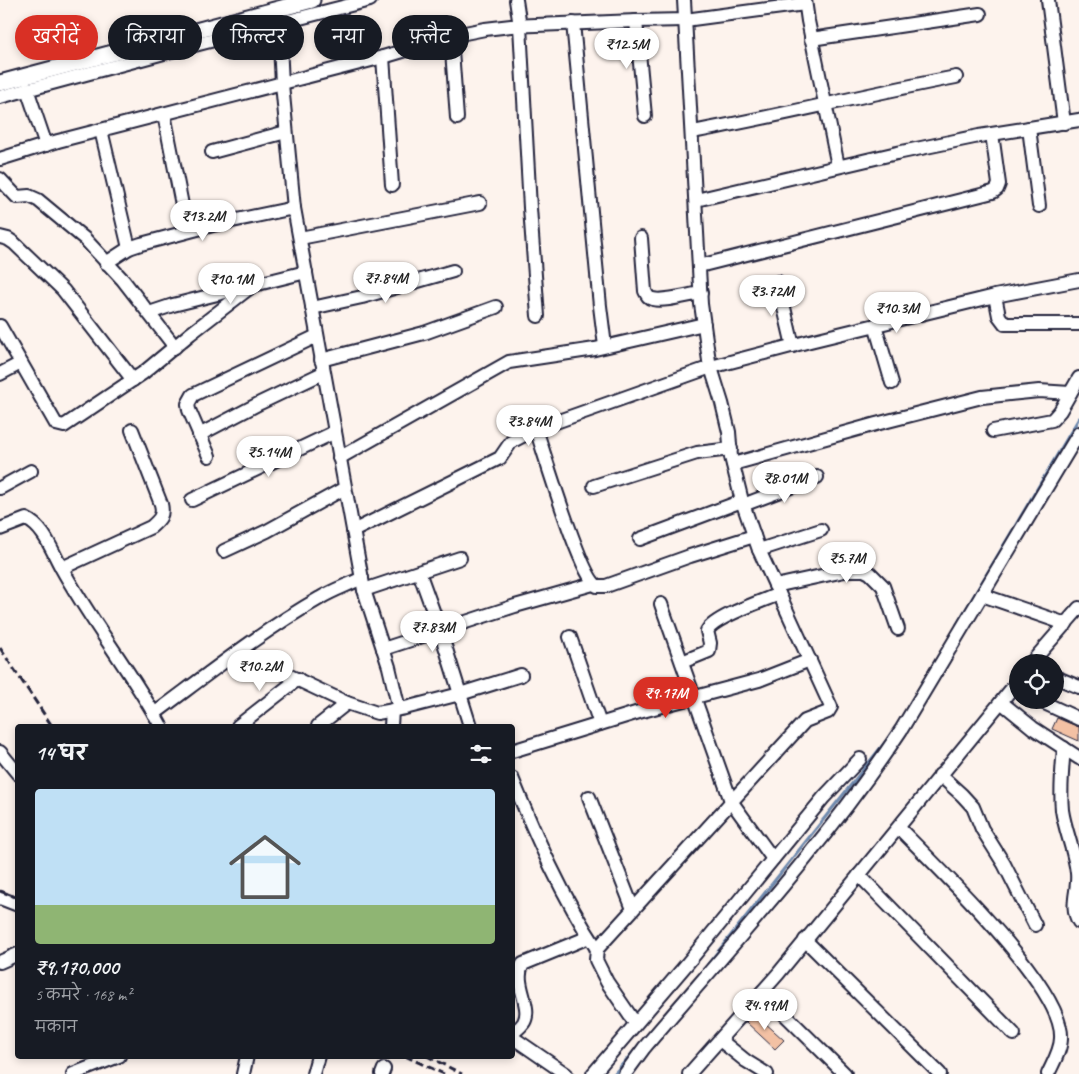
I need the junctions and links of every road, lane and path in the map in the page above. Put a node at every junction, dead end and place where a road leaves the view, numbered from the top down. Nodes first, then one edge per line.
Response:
1 (312, 0) edge
2 (370, 0) edge
3 (516, 0) edge
4 (684, 0) edge
5 (1048, 0) edge
6 (805, 2) edge
7 (980, 14) dead end
8 (304, 17) edge
9 (685, 20) junction
10 (636, 21) junction
11 (573, 23) junction
12 (520, 26) junction
13 (469, 33) edge
14 (811, 39) junction
15 (212, 41) edge
16 (392, 54) edge
17 (383, 57) junction
18 (281, 60) edge
19 (452, 60) edge
20 (956, 77) dead end
21 (0, 83) edge
22 (282, 84) junction
23 (27, 89) junction
24 (0, 97) edge
25 (825, 106) junction
26 (164, 114) junction
27 (644, 116) dead end
28 (456, 118) dead end
29 (1079, 120) edge
30 (1064, 123) junction
31 (1029, 128) junction
32 (101, 130) junction
33 (286, 132) junction
34 (692, 132) junction
35 (992, 134) junction
36 (46, 145) junction
37 (212, 152) dead end
38 (0, 159) edge
39 (838, 166) junction
40 (0, 179) edge
41 (392, 185) dead end
42 (696, 200) junction
43 (480, 203) dead end
44 (182, 205) dead end
45 (1039, 206) dead end
46 (294, 208) junction
47 (0, 237) edge
48 (300, 238) junction
49 (642, 238) dead end
50 (129, 248) junction
51 (106, 263) junction
52 (699, 266) junction
53 (453, 271) dead end
54 (306, 272) junction
55 (1079, 280) edge
56 (778, 282) dead end
57 (252, 286) junction
58 (700, 293) junction
59 (995, 296) junction
60 (496, 307) dead end
61 (312, 308) junction
62 (149, 312) junction
63 (538, 316) dead end
64 (704, 324) junction
65 (1079, 324) edge
66 (876, 325) junction
67 (0, 326) edge
68 (317, 336) junction
69 (175, 346) junction
70 (606, 346) junction
71 (793, 346) junction
72 (321, 360) junction
73 (21, 364) junction
74 (711, 368) junction
75 (323, 373) junction
76 (0, 374) edge
77 (1079, 378) edge
78 (133, 380) junction
79 (892, 383) dead end
80 (1070, 393) junction
81 (536, 429) junction
82 (132, 430) dead end
83 (993, 431) dead end
84 (335, 432) junction
85 (1079, 433) edge
86 (199, 434) junction
87 (731, 449) junction
88 (209, 456) dead end
89 (340, 458) junction
90 (733, 464) junction
91 (31, 471) dead end
92 (818, 477) dead end
93 (594, 486) dead end
94 (0, 488) edge
95 (345, 488) junction
96 (192, 500) dead end
97 (743, 503) junction
98 (0, 529) edge
99 (821, 530) dead end
100 (354, 531) junction
101 (754, 536) junction
102 (640, 539) dead end
103 (759, 550) junction
104 (224, 551) dead end
105 (460, 558) dead end
106 (62, 568) junction
107 (419, 572) junction
108 (363, 584) junction
109 (593, 584) junction
110 (777, 590) junction
111 (982, 594) junction
112 (661, 604) dead end
113 (1079, 608) edge
114 (1066, 624) junction
115 (440, 630) junction
116 (898, 630) dead end
117 (570, 637) dead end
118 (383, 649) junction
119 (239, 652) junction
120 (1039, 654) edge
121 (810, 660) junction
122 (682, 662) junction
123 (521, 675) dead end
124 (298, 679) junction
125 (1064, 681) edge
126 (1079, 687) edge
127 (1009, 693) edge
128 (460, 694) junction
129 (695, 697) junction
130 (1001, 702) junction
131 (347, 703) junction
132 (1057, 709) edge
133 (396, 710) junction
134 (154, 714) junction
135 (1079, 719) edge
136 (160, 724) edge
137 (241, 724) edge
138 (321, 724) edge
139 (392, 724) edge
140 (469, 724) edge
141 (600, 724) junction
142 (1064, 748) junction
143 (515, 749) edge
144 (0, 752) edge
145 (1079, 758) edge
146 (860, 759) dead end
147 (15, 770) edge
148 (940, 775) junction
149 (515, 792) edge
150 (588, 797) dead end
151 (731, 801) junction
152 (518, 806) edge
153 (898, 828) junction
154 (772, 859) junction
155 (859, 875) junction
156 (0, 898) edge
157 (15, 905) edge
158 (633, 909) junction
159 (1079, 922) edge
160 (1035, 925) dead end
161 (589, 937) junction
162 (805, 940) junction
163 (597, 949) junction
164 (15, 955) edge
165 (0, 962) edge
166 (762, 992) junction
167 (635, 1023) junction
168 (515, 1032) edge
169 (1014, 1034) dead end
170 (515, 1037) edge
171 (720, 1040) junction
172 (102, 1059) edge
173 (246, 1059) edge
174 (317, 1059) edge
175 (73, 1074) edge
176 (243, 1074) edge
177 (312, 1074) edge
178 (566, 1074) edge
179 (593, 1074) edge
180 (625, 1074) edge
181 (689, 1074) edge
182 (767, 1074) edge
183 (845, 1074) edge
184 (940, 1074) edge
185 (1048, 1074) edge

1 - 21 main road
2 - 8 street
3 - 12 street
4 - 9 street
5 - 30 street
6 - 9 street
6 - 14 street
7 - 14 street
9 - 10 street
9 - 34 street
10 - 11 street
10 - 27 street
11 - 12 street
11 - 70 street
12 - 13 street
12 - 63 street
14 - 25 street
15 - 23 street
16 - 17 street
17 - 22 street
17 - 41 street
18 - 22 street
19 - 28 street
20 - 25 street
22 - 26 street
22 - 33 street
23 - 24 street
23 - 36 street
25 - 34 street
25 - 39 street
26 - 32 street
26 - 44 street
29 - 30 street
30 - 31 street
31 - 35 street
31 - 45 street
32 - 36 street
32 - 50 street
33 - 37 street
33 - 46 street
34 - 42 street
35 - 39 street
35 - 52 street
36 - 38 street
39 - 42 street
40 - 51 street
42 - 52 street
43 - 48 street
46 - 48 street
46 - 50 street
47 - 78 street
48 - 54 street
49 - 58 street
50 - 51 street
51 - 62 street
52 - 58 street
53 - 61 street
54 - 57 street
54 - 61 street
55 - 59 street
56 - 71 street
57 - 62 street
57 - 69 street
58 - 64 street
59 - 65 street
59 - 66 street
60 - 72 street
61 - 68 street
62 - 69 street
64 - 70 street
64 - 74 street
66 - 71 street
66 - 79 street
67 - 73 street
68 - 72 street
68 - 86 street
69 - 78 street
70 - 89 street
71 - 74 street
72 - 75 street
73 - 76 street
73 - 78 street
74 - 81 street
74 - 87 street
75 - 84 street
75 - 86 street
77 - 80 street
80 - 83 street
80 - 90 street
81 - 100 street
81 - 109 street
82 - 106 street
84 - 89 street
84 - 96 street
85 - 111 street
86 - 88 street
87 - 90 street
87 - 93 street
89 - 95 street
90 - 97 street
91 - 94 street
92 - 97 street
95 - 100 street
95 - 104 street
97 - 101 street
97 - 102 street
98 - 106 street
99 - 103 street
100 - 108 street
101 - 103 street
101 - 109 street
103 - 110 street
105 - 107 street
106 - 134 street
107 - 108 street
107 - 115 street
108 - 118 street
108 - 119 street
109 - 115 street
110 - 116 street
110 - 121 street
110 - 122 street
111 - 114 street
111 - 180 street
112 - 122 street
113 - 114 street
114 - 120 street
115 - 118 street
115 - 128 street
117 - 141 street
118 - 133 street
119 - 124 street
119 - 134 street
121 - 129 street
121 - 151 street
122 - 129 street
123 - 128 street
124 - 131 street
124 - 137 street
125 - 126 street
127 - 130 street
128 - 133 street
128 - 140 street
129 - 141 street
129 - 151 street
130 - 142 street
130 - 148 street
131 - 133 street
131 - 138 street
132 - 135 street
133 - 139 street
134 - 136 street
141 - 143 street
142 - 145 street
142 - 159 street
144 - 147 street
146 - 154 street
148 - 153 street
148 - 160 street
149 - 152 street
150 - 158 street
151 - 154 street
151 - 158 street
152 - 161 street
153 - 155 street
153 - 185 street
154 - 167 street
155 - 162 street
155 - 169 street
156 - 157 street
158 - 163 street
161 - 163 street
161 - 168 street
162 - 166 street
162 - 184 street
163 - 167 street
164 - 165 street
166 - 171 street
166 - 183 street
167 - 179 street
170 - 178 street
171 - 181 street
171 - 182 street
172 - 175 street
173 - 176 street
174 - 177 street

